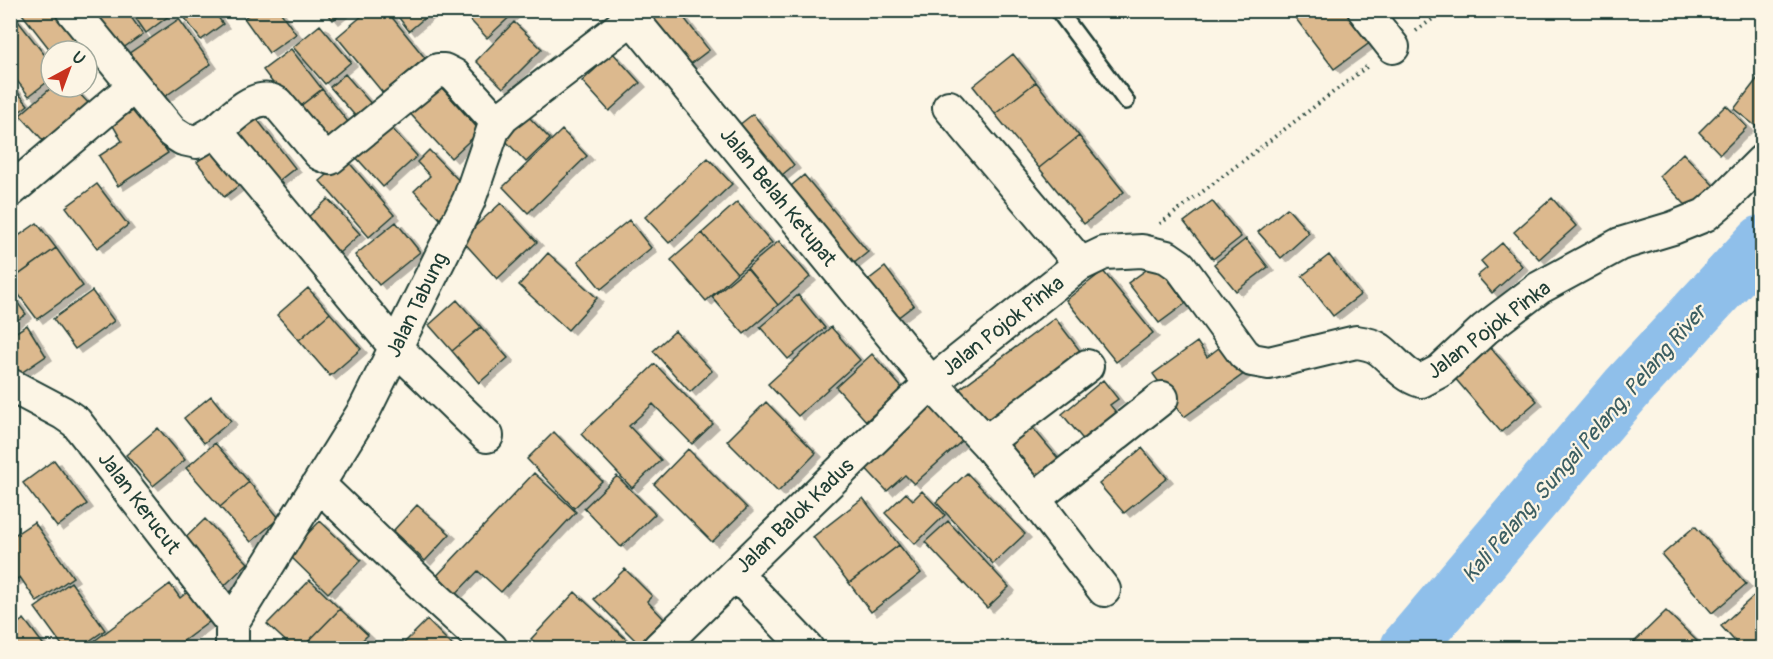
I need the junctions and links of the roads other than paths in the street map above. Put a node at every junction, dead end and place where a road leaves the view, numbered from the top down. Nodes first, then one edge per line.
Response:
1 (72, 10) edge
2 (1058, 10) edge
3 (1364, 10) edge
4 (628, 15) edge
5 (1393, 47) road end
6 (134, 86) junction
7 (1126, 101) dead end
8 (948, 107) dead end
9 (498, 123) junction
10 (216, 131) junction
11 (1762, 161) edge
12 (10, 191) edge
13 (1079, 265) junction
14 (396, 348) junction
15 (1087, 366) dead end
16 (931, 383) junction
17 (10, 385) edge
18 (1162, 398) dead end
19 (487, 436) dead end
20 (986, 442) junction
21 (319, 485) junction
22 (1034, 499) junction
23 (736, 574) junction
24 (1104, 590) dead end
25 (232, 636) edge
26 (491, 648) edge
27 (659, 648) edge
28 (807, 648) edge

1 - 6 street
2 - 7 lane
3 - 5 street
4 - 9 street, Jalan Tabung
4 - 16 street, Jalan Belah Ketupat
6 - 10 street
6 - 12 street
8 - 13 street
9 - 10 street
9 - 14 street, Jalan Tabung
10 - 14 street
11 - 13 street, Jalan Pojok Pinka
13 - 16 street, Jalan Pojok Pinka
14 - 19 street
14 - 21 street, Jalan Tabung
15 - 20 street
16 - 20 street, Jalan Belah Ketupat
16 - 23 street, Jalan Balok Kadus
17 - 25 street, Jalan Kerucut
18 - 22 street
20 - 22 street, Jalan Belah Ketupat
21 - 25 street, Jalan Tabung
21 - 26 street
22 - 24 street, Jalan Belah Ketupat
23 - 27 street, Jalan Balok Kadus
23 - 28 street

